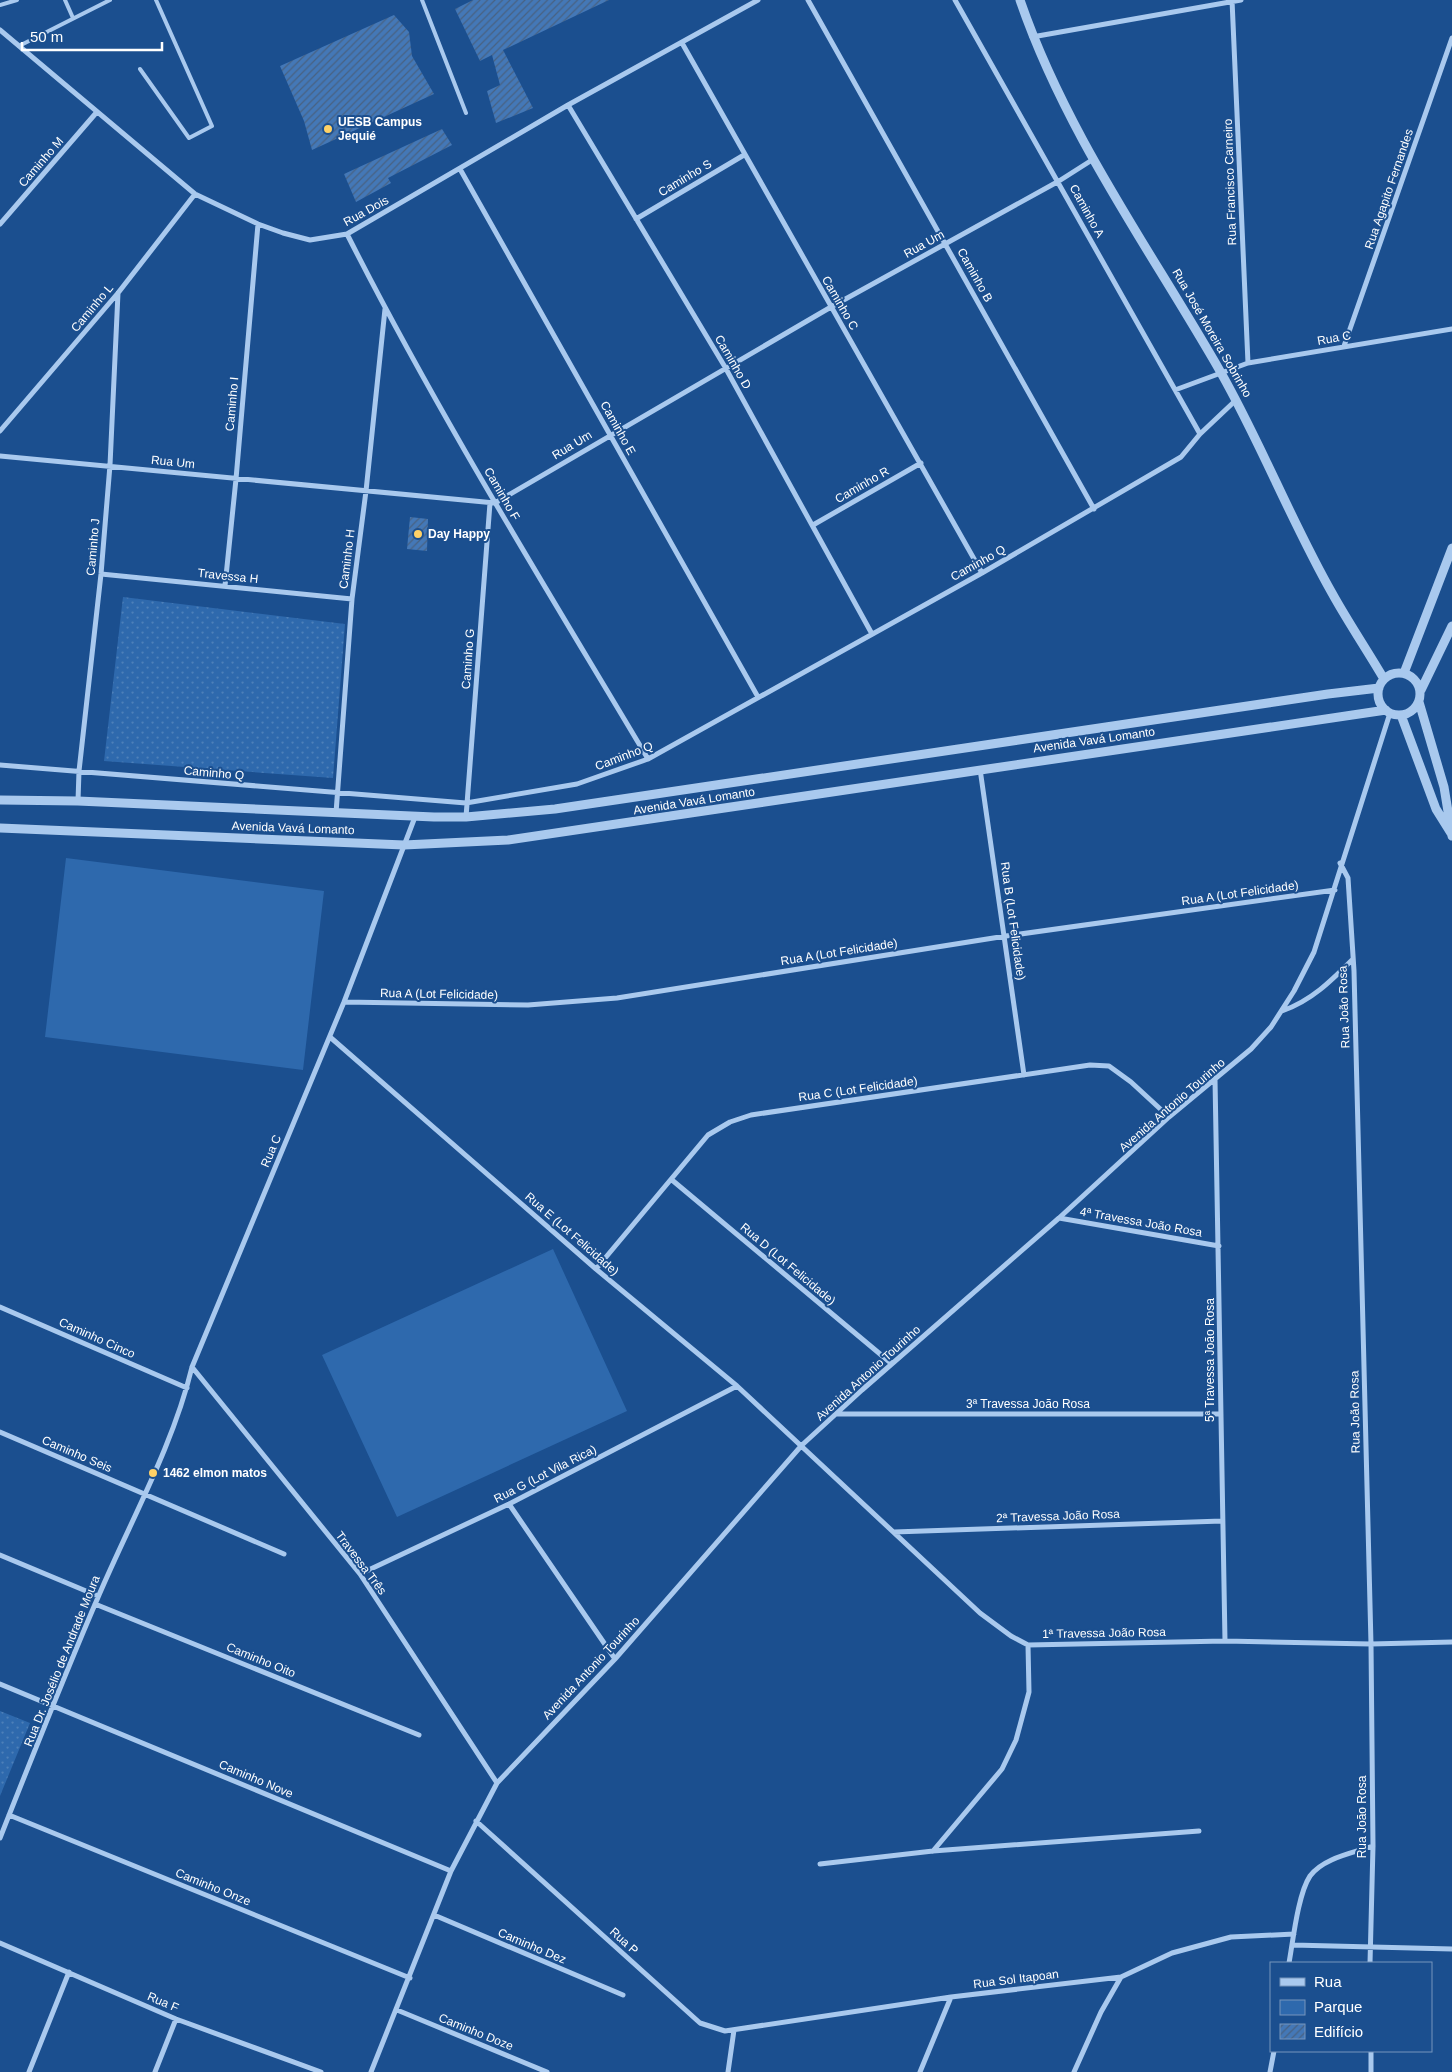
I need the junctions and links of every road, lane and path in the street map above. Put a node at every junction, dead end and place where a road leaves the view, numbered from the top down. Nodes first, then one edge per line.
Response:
1 (18, 0) edge
2 (65, 0) edge
3 (110, 0) edge
4 (156, 0) edge
5 (422, 0) edge
6 (758, 0) edge
7 (808, 0) edge
8 (955, 0) edge
9 (1020, 0) edge
10 (1241, 0) edge
11 (1232, 1) edge
12 (0, 5) edge
13 (73, 18) junction
14 (0, 30) edge
15 (1032, 37) junction
16 (1452, 38) edge
17 (682, 43) junction
18 (19, 46) junction
19 (140, 69) dead end
20 (568, 105) junction
21 (96, 113) junction
22 (466, 113) dead end
23 (744, 155) junction
24 (1092, 160) junction
25 (460, 169) junction
26 (1059, 181) junction
27 (195, 194) junction
28 (636, 219) junction
29 (0, 224) edge
30 (258, 224) junction
31 (347, 234) junction
32 (945, 244) junction
33 (118, 293) junction
34 (831, 306) junction
35 (385, 309) junction
36 (1452, 329) edge
37 (1344, 346) junction
38 (1248, 363) junction
39 (725, 367) junction
40 (1221, 373) junction
41 (1175, 390) junction
42 (1236, 400) junction
43 (0, 431) edge
44 (610, 434) junction
45 (1200, 434) junction
46 (0, 456) edge
47 (920, 463) junction
48 (110, 465) junction
49 (236, 479) junction
50 (366, 490) junction
51 (492, 503) junction
52 (1094, 508) junction
53 (813, 524) junction
54 (1452, 548) edge
55 (982, 573) junction
56 (101, 574) junction
57 (224, 586) junction
58 (352, 599) junction
59 (1452, 626) edge
60 (872, 634) junction
61 (1404, 673) junction
62 (1384, 679) junction
63 (1379, 688) junction
64 (1420, 690) junction
65 (758, 697) junction
66 (1419, 702) junction
67 (1388, 712) junction
68 (1401, 715) junction
69 (648, 759) junction
70 (0, 765) edge
71 (980, 769) junction
72 (79, 771) junction
73 (337, 794) junction
74 (0, 800) edge
75 (78, 801) junction
76 (466, 803) junction
77 (336, 813) junction
78 (415, 817) junction
79 (466, 817) junction
80 (0, 828) edge
81 (1451, 834) edge
82 (404, 846) junction
83 (1340, 863) junction
84 (1335, 890) junction
85 (1006, 936) junction
86 (1352, 960) junction
87 (344, 1002) junction
88 (1281, 1011) junction
89 (330, 1037) junction
90 (1024, 1075) junction
91 (1215, 1079) junction
92 (1169, 1117) junction
93 (672, 1180) junction
94 (1059, 1218) junction
95 (1219, 1246) junction
96 (596, 1269) junction
97 (0, 1306) edge
98 (892, 1364) junction
99 (192, 1367) junction
100 (738, 1386) junction
101 (187, 1388) junction
102 (836, 1414) junction
103 (1220, 1414) junction
104 (0, 1432) edge
105 (802, 1445) junction
106 (146, 1493) junction
107 (509, 1504) junction
108 (1222, 1521) junction
109 (894, 1532) junction
110 (284, 1554) dead end
111 (0, 1555) edge
112 (360, 1574) junction
113 (98, 1596) junction
114 (95, 1604) junction
115 (1225, 1641) junction
116 (1452, 1642) edge
117 (1028, 1644) junction
118 (1371, 1644) junction
119 (616, 1659) junction
120 (0, 1684) edge
121 (53, 1705) junction
122 (419, 1735) dead end
123 (497, 1783) junction
124 (9, 1815) junction
125 (476, 1821) junction
126 (1199, 1831) dead end
127 (0, 1838) edge
128 (1373, 1846) junction
129 (933, 1852) junction
130 (820, 1864) dead end
131 (451, 1871) junction
132 (434, 1916) junction
133 (1294, 1934) junction
134 (0, 1943) edge
135 (1293, 1945) junction
136 (1370, 1946) junction
137 (1452, 1949) edge
138 (1289, 1962) edge
139 (1370, 1962) edge
140 (69, 1972) junction
141 (1121, 1977) junction
142 (410, 1978) junction
143 (623, 1995) dead end
144 (951, 1997) junction
145 (397, 2010) junction
146 (176, 2018) junction
147 (734, 2030) junction
148 (1274, 2052) edge
149 (1371, 2052) edge
150 (29, 2072) edge
151 (155, 2072) edge
152 (321, 2072) edge
153 (371, 2072) edge
154 (547, 2072) edge
155 (728, 2072) edge
156 (920, 2072) edge
157 (1074, 2072) edge
158 (1270, 2072) edge
159 (1371, 2072) edge

1 - 12 lane
2 - 13 lane
3 - 13 lane
4 - 19 lane
5 - 22 lane
6 - 17 street, Rua Dois
7 - 32 street, Caminho B
8 - 26 street, Caminho A
9 - 15 street, Rua José Moreira Sobrinho
10 - 11 street
11 - 15 street
11 - 38 street, Rua Francisco Carneiro
13 - 18 lane
14 - 18 street, Rua Dois
15 - 24 street, Rua José Moreira Sobrinho
16 - 37 street, Rua Agapito Fernandes
17 - 20 street, Rua Dois
17 - 23 street, Caminho C
18 - 21 street, Rua Dois
20 - 25 street, Rua Dois
20 - 28 street, Caminho D
21 - 27 street, Rua Dois
21 - 29 street, Caminho M
23 - 28 street, Caminho S
23 - 34 street, Caminho C
24 - 26 street, Rua Um
24 - 40 street, Rua José Moreira Sobrinho
25 - 31 street, Rua Dois
25 - 44 street, Caminho E
26 - 32 street, Rua Um
26 - 41 street, Caminho A
27 - 30 street, Rua Dois
27 - 33 street, Caminho L
28 - 39 street, Caminho D
30 - 31 street, Rua Dois
30 - 49 street, Caminho I
31 - 35 street, Caminho F
32 - 34 street, Rua Um
32 - 52 street, Caminho B
33 - 43 street, Caminho L
33 - 48 street, Caminho J
34 - 39 street, Rua Um
34 - 47 street, Caminho C
35 - 50 street, Caminho H
35 - 51 street, Caminho F
36 - 37 street, Rua C
37 - 38 street, Rua C
38 - 40 street, Rua C
39 - 44 street, Rua Um
39 - 53 street, Caminho D
40 - 41 street, Rua C
40 - 42 street, Rua José Moreira Sobrinho
41 - 45 street, Caminho A
42 - 45 street, Caminho Q
42 - 62 street, Rua José Moreira Sobrinho
44 - 51 street, Rua Um
44 - 65 street, Caminho E
45 - 52 street, Caminho Q
46 - 48 street, Rua Um
47 - 53 street, Caminho R
47 - 55 street, Caminho C
48 - 49 street, Rua Um
48 - 56 street, Caminho J
49 - 50 street, Rua Um
49 - 57 street, Caminho I
50 - 51 street, Rua Um
50 - 58 street, Caminho H
51 - 69 street, Caminho F
51 - 76 street, Caminho G
52 - 55 street, Caminho Q
53 - 60 street, Caminho D
54 - 61 street
55 - 60 street, Caminho Q
56 - 57 street, Travessa H
56 - 72 street, Caminho J
57 - 58 street, Travessa H
58 - 73 street, Caminho H
59 - 64 street
60 - 65 street, Caminho Q
61 - 62 street
61 - 64 street
62 - 63 street
63 - 67 street
63 - 79 street, Avenida Vavá Lomanto
64 - 66 street
65 - 69 street, Caminho Q
66 - 68 street
66 - 81 street
67 - 68 street
67 - 71 street, Avenida Vavá Lomanto
67 - 83 street, Avenida Antonio Tourinho
68 - 81 street
69 - 76 street, Caminho Q
70 - 72 street, Caminho Q
71 - 82 street, Avenida Vavá Lomanto
71 - 85 street, Rua B (Lot Felicidade)
72 - 73 street, Caminho Q
72 - 75 street, Caminho J
73 - 76 street, Caminho Q
73 - 77 street, Caminho H
74 - 75 street, Avenida Vavá Lomanto
75 - 77 street, Avenida Vavá Lomanto
76 - 79 street, Caminho G
77 - 78 street, Avenida Vavá Lomanto
78 - 79 street, Avenida Vavá Lomanto
78 - 82 street, Rua C
80 - 82 street, Avenida Vavá Lomanto
82 - 87 street, Rua C
83 - 84 street, Avenida Antonio Tourinho
83 - 86 street, Rua João Rosa
84 - 85 street, Rua A (Lot Felicidade)
84 - 88 street, Avenida Antonio Tourinho
85 - 87 street, Rua A (Lot Felicidade)
85 - 90 street, Rua B (Lot Felicidade)
86 - 88 street
86 - 118 street, Rua João Rosa
87 - 89 street, Rua C
88 - 91 street, Avenida Antonio Tourinho
89 - 96 street, Rua E (Lot Felicidade)
89 - 99 street, Rua C
90 - 92 street, Rua C (Lot Felicidade)
90 - 93 street, Rua C (Lot Felicidade)
91 - 92 street, Avenida Antonio Tourinho
91 - 95 street, 5ª Travessa João Rosa
92 - 94 street, Avenida Antonio Tourinho
93 - 96 street, Rua C (Lot Felicidade)
93 - 98 street, Rua D (Lot Felicidade)
94 - 95 street, 4ª Travessa João Rosa
94 - 98 street, Avenida Antonio Tourinho
95 - 103 street, 5ª Travessa João Rosa
96 - 100 street, Rua E (Lot Felicidade)
97 - 101 street, Caminho Cinco
98 - 102 street, Avenida Antonio Tourinho
99 - 101 street, Rua C
99 - 112 street, Travessa Três
100 - 105 street, Rua E (Lot Felicidade)
100 - 107 street, Rua G (Lot Vila Rica)
101 - 106 street, Rua C
102 - 103 street, 3ª Travessa João Rosa
102 - 105 street, Avenida Antonio Tourinho
103 - 108 street, 5ª Travessa João Rosa
104 - 106 street, Caminho Seis
105 - 109 street, 1ª Travessa João Rosa
105 - 119 street, Avenida Antonio Tourinho
106 - 110 street, Caminho Seis
106 - 113 street, Rua Dr. Josélio de Andrade Moura
107 - 112 street, Rua G (Lot Vila Rica)
107 - 119 street
108 - 109 street, 2ª Travessa João Rosa
108 - 115 street, 5ª Travessa João Rosa
109 - 117 street, 1ª Travessa João Rosa
111 - 113 street
112 - 123 street, Travessa Três
113 - 114 street, Rua Dr. Josélio de Andrade Moura
114 - 121 street, Rua Dr. Josélio de Andrade Moura
114 - 122 street, Caminho Oito
115 - 117 street, 1ª Travessa João Rosa
115 - 118 street, 1ª Travessa João Rosa
116 - 118 street, 1ª Travessa João Rosa
117 - 129 street
118 - 128 street, Rua João Rosa
119 - 123 street, Avenida Antonio Tourinho
120 - 121 street, Caminho Nove
121 - 124 street, Rua Dr. Josélio de Andrade Moura
121 - 131 street, Caminho Nove
123 - 125 street, Avenida Antonio Tourinho
124 - 127 street, Rua Dr. Josélio de Andrade Moura
124 - 142 street, Caminho Onze
125 - 131 street, Avenida Antonio Tourinho
125 - 147 street, Rua P
126 - 129 street
128 - 133 street
128 - 136 street, Rua João Rosa
129 - 130 street
131 - 132 street, Avenida Antonio Tourinho
132 - 142 street, Avenida Antonio Tourinho
132 - 143 street, Caminho Dez
133 - 135 street
133 - 141 street, Rua Sol Itapoan
134 - 140 street, Rua F
135 - 136 street
135 - 138 street
136 - 137 street
136 - 139 street, Rua João Rosa
140 - 146 street, Rua F
140 - 150 street
141 - 144 street, Rua Sol Itapoan
141 - 157 street
142 - 145 street, Avenida Antonio Tourinho
144 - 147 street, Rua Sol Itapoan
144 - 156 street
145 - 153 street, Avenida Antonio Tourinho
145 - 154 street, Caminho Doze
146 - 151 street
146 - 152 street, Rua F
147 - 155 street
148 - 158 street
149 - 159 street

